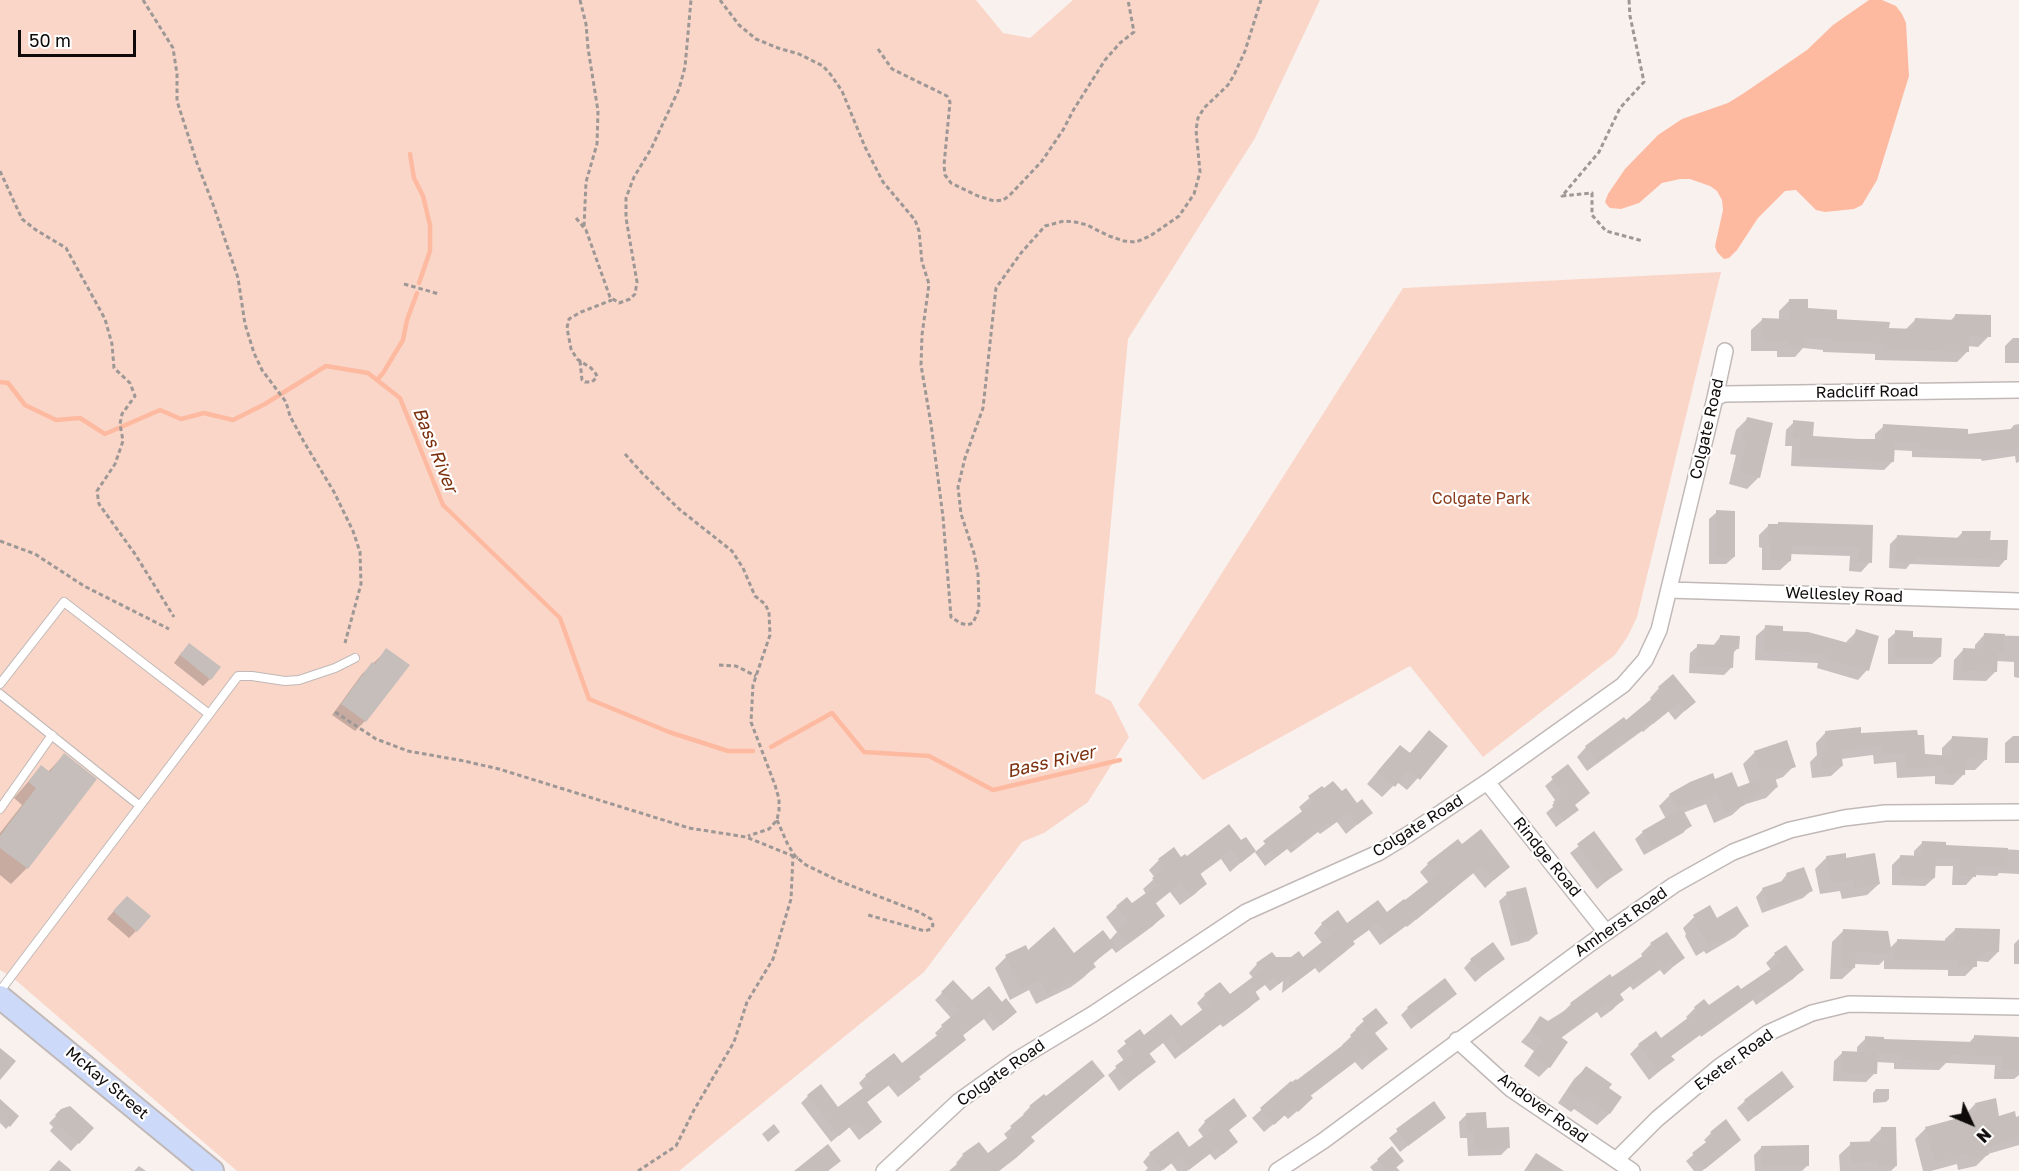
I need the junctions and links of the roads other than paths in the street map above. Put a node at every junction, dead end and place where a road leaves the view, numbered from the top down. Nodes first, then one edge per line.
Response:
1 (1725, 351) dead end
2 (2019, 390) edge
3 (1715, 398) junction
4 (1669, 591) junction
5 (2019, 601) edge
6 (355, 658) dead end
7 (0, 684) edge
8 (0, 694) edge
9 (209, 714) junction
10 (51, 735) junction
11 (1487, 782) junction
12 (140, 806) junction
13 (0, 809) edge
14 (2019, 812) edge
15 (1606, 932) junction
16 (0, 991) edge
17 (0, 997) edge
18 (2019, 1007) edge
19 (1457, 1040) junction
20 (1616, 1160) junction
21 (212, 1171) edge
22 (884, 1171) edge
23 (1277, 1171) edge
24 (1632, 1171) edge

1 - 3 street, Colgate Road
2 - 3 street, Radcliff Road
3 - 4 street, Colgate Road
4 - 5 street, Wellesley Road
4 - 11 street, Colgate Road
6 - 9 lane
7 - 9 lane
8 - 10 lane
9 - 12 lane
10 - 12 lane
10 - 13 lane
11 - 15 street, Rindge Road
11 - 22 street, Colgate Road
12 - 16 lane
14 - 15 street, Amherst Road
15 - 19 street, Amherst Road
17 - 21 main road, McKay Street
18 - 20 street, Exeter Road
19 - 20 street, Andover Road
19 - 23 street, Amherst Road
20 - 24 street, Andover Road

